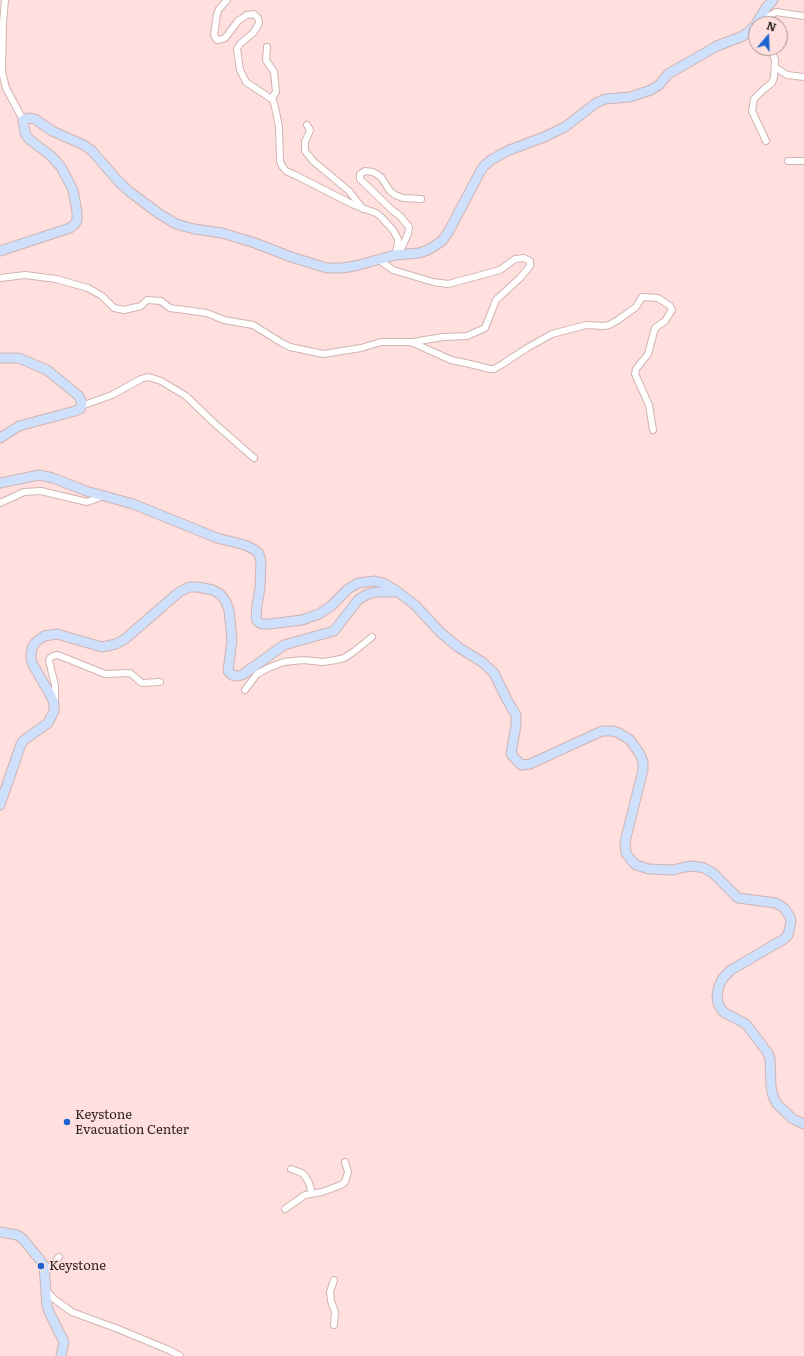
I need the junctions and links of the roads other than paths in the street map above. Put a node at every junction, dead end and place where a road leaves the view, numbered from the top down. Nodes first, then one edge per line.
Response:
1 (5, 0) edge
2 (227, 0) edge
3 (773, 0) edge
4 (761, 16) edge
5 (767, 16) edge
6 (804, 16) edge
7 (748, 34) edge
8 (268, 47) dead end
9 (773, 56) edge
10 (775, 67) junction
11 (804, 78) edge
12 (272, 99) junction
13 (23, 120) junction
14 (307, 125) dead end
15 (766, 141) dead end
16 (788, 161) dead end
17 (804, 162) edge
18 (420, 199) dead end
19 (363, 209) junction
20 (0, 251) edge
21 (397, 254) junction
22 (378, 259) junction
23 (0, 278) edge
24 (411, 342) junction
25 (0, 358) edge
26 (82, 406) junction
27 (653, 430) dead end
28 (0, 438) edge
29 (254, 458) dead end
30 (0, 483) edge
31 (104, 496) junction
32 (0, 503) edge
33 (398, 592) junction
34 (372, 637) dead end
35 (242, 675) junction
36 (160, 682) dead end
37 (55, 707) junction
38 (0, 805) edge
39 (804, 1124) edge
40 (345, 1162) dead end
41 (291, 1169) dead end
42 (312, 1194) junction
43 (286, 1209) dead end
44 (0, 1232) edge
45 (41, 1260) junction
46 (45, 1273) junction
47 (334, 1280) dead end
48 (46, 1290) junction
49 (334, 1325) dead end
50 (61, 1356) edge
51 (180, 1356) edge

1 - 13 street
2 - 12 street
3 - 4 street
5 - 6 street
7 - 21 street
8 - 12 street
9 - 10 street
10 - 11 street
10 - 15 street
12 - 19 street
13 - 20 street
13 - 22 street
14 - 19 street
16 - 17 street
18 - 21 street
19 - 21 street
21 - 22 street
22 - 24 street
23 - 24 street
24 - 27 street
25 - 26 street
26 - 28 street
26 - 29 street
30 - 31 street
31 - 32 street
31 - 33 street
33 - 35 street
33 - 39 street
34 - 35 street
35 - 37 street
36 - 37 street
37 - 38 street
40 - 42 street
41 - 42 street
42 - 43 street
44 - 45 street
45 - 46 street
45 - 46 street
46 - 48 street
47 - 49 street
48 - 50 street
48 - 51 street

